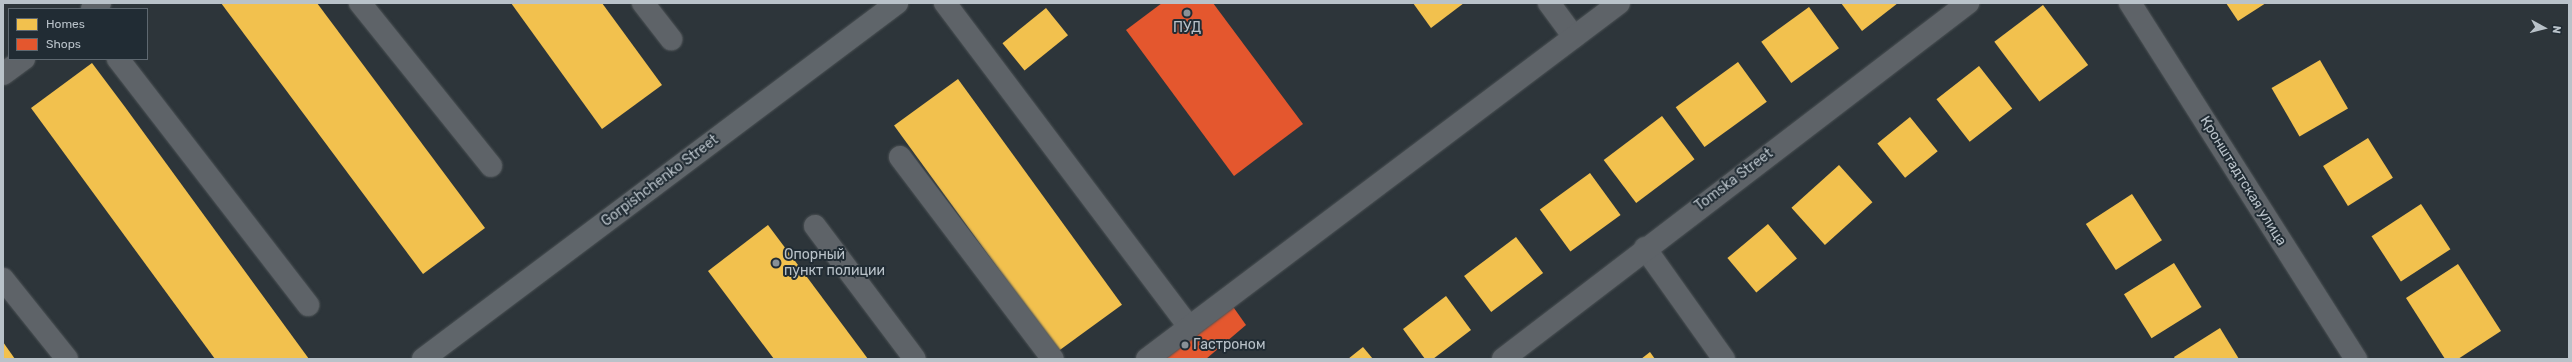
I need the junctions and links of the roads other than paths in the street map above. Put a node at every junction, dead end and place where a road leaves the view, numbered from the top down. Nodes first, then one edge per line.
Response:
1 (360, 3) edge
2 (643, 3) edge
3 (896, 3) edge
4 (945, 3) edge
5 (1549, 3) edge
6 (1619, 3) edge
7 (1968, 3) edge
8 (2130, 3) edge
9 (1574, 37) junction
10 (671, 39) dead end
11 (23, 60) edge
12 (119, 60) edge
13 (3, 74) edge
14 (900, 157) dead end
15 (491, 166) dead end
16 (814, 226) dead end
17 (1645, 248) junction
18 (3, 278) edge
19 (308, 306) dead end
20 (1189, 327) junction
21 (67, 359) edge
22 (423, 359) edge
23 (916, 359) edge
24 (1053, 359) edge
25 (1147, 359) edge
26 (1503, 359) edge
27 (1724, 359) edge
28 (2356, 359) edge

1 - 15 street
2 - 10 street
3 - 22 main road, Gorpishchenko Street
4 - 20 street
5 - 9 street
6 - 9 street
7 - 17 street, Tomska Street
8 - 28 street, Кронштадтская улица
9 - 20 street
11 - 13 street
12 - 19 street
14 - 24 street
16 - 23 street
17 - 26 street, Tomska Street
17 - 27 street
18 - 21 street
20 - 25 street

